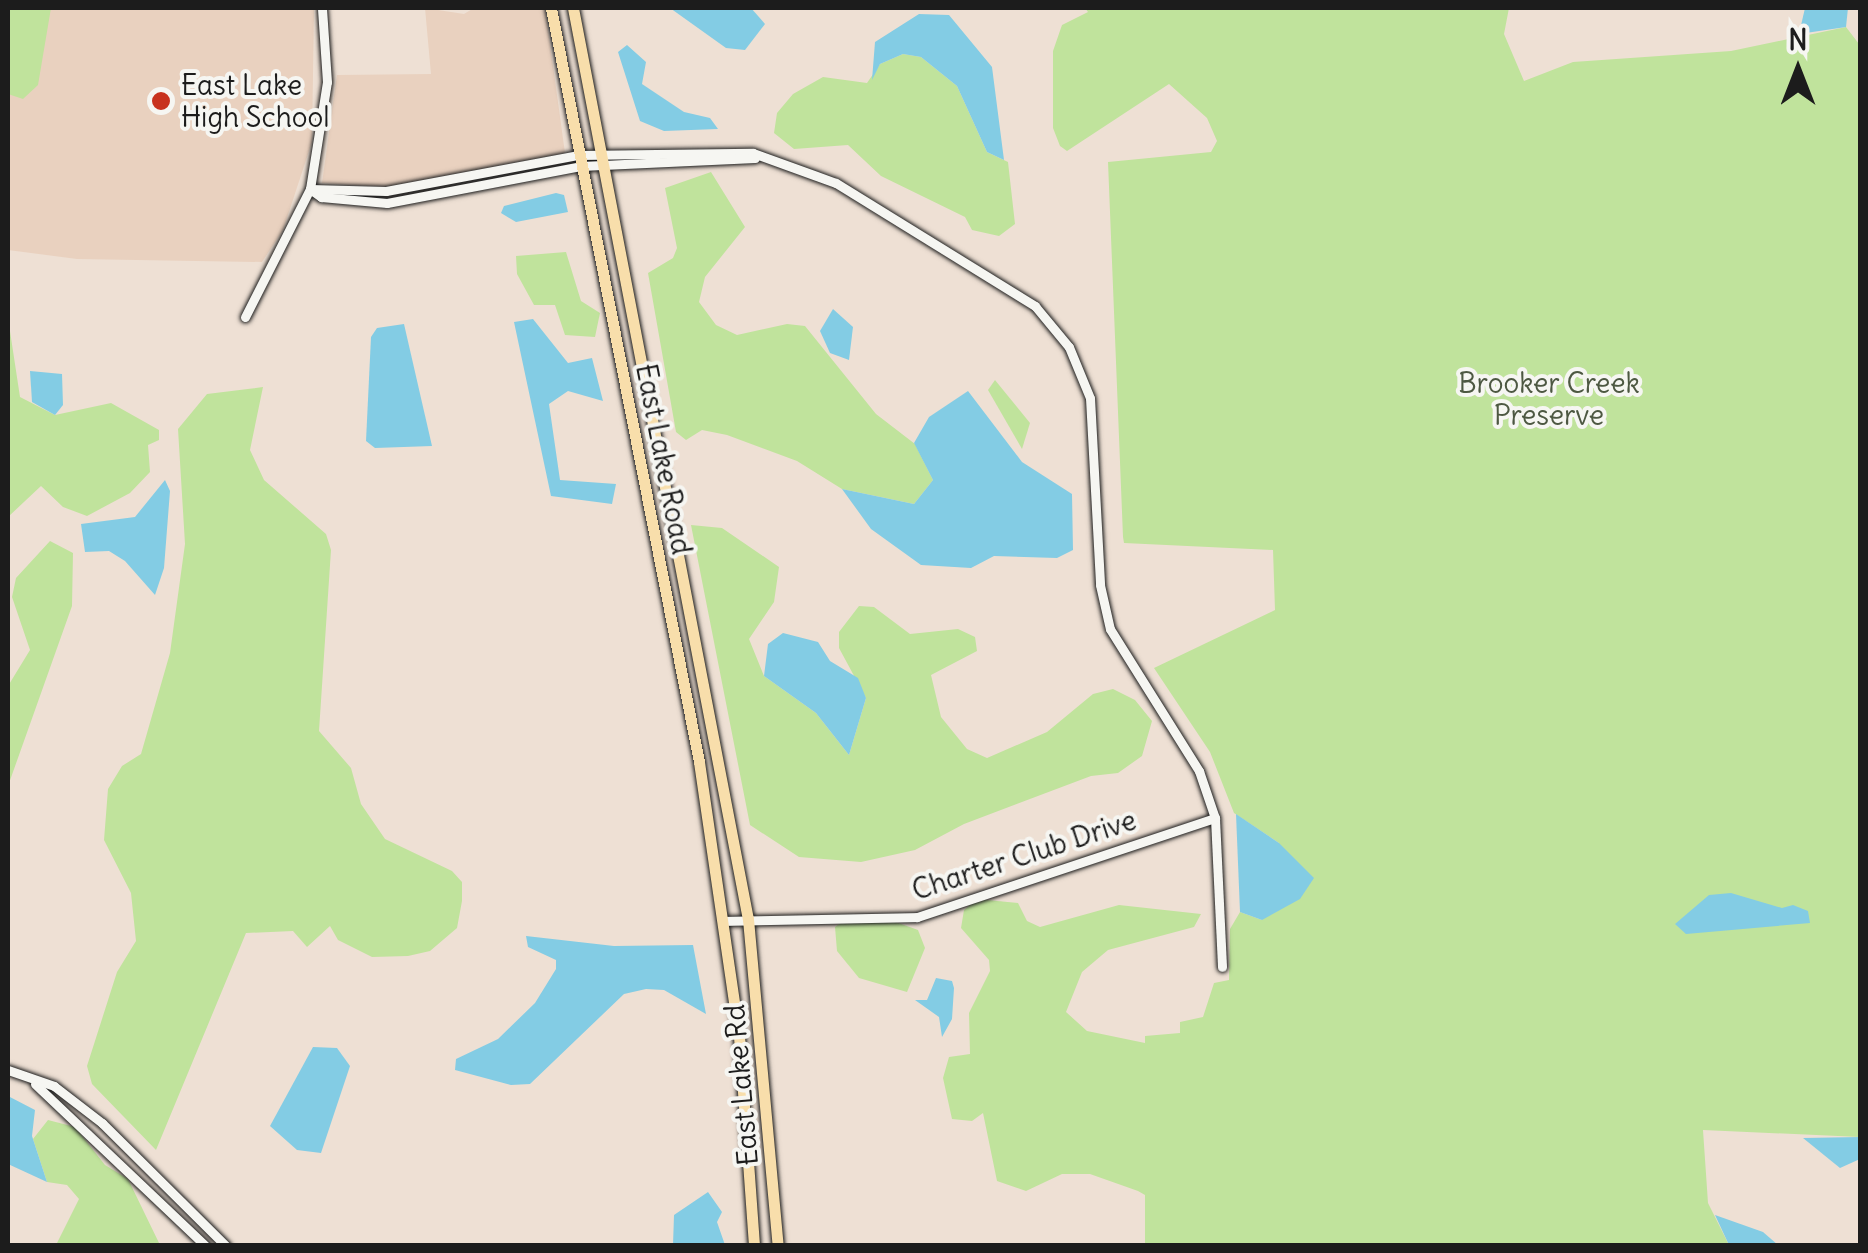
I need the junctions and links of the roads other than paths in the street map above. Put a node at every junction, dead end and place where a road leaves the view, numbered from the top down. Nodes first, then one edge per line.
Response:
1 (322, 8) edge
2 (551, 8) edge
3 (573, 8) edge
4 (580, 160) junction
5 (604, 160) junction
6 (310, 189) junction
7 (245, 317) dead end
8 (1215, 818) junction
9 (748, 920) junction
10 (725, 921) junction
11 (1222, 967) dead end
12 (8, 1070) edge
13 (36, 1084) junction
14 (206, 1246) edge
15 (226, 1246) edge
16 (754, 1246) edge
17 (778, 1246) edge

1 - 6 street
2 - 4 main road, East Lake Road
3 - 5 main road, East Lake Road
4 - 5 street
4 - 6 street
4 - 10 main road, East Lake Road
5 - 8 street
5 - 9 main road, East Lake Road
6 - 7 street
8 - 9 street, Charter Club Drive
8 - 11 street
9 - 10 street, Charter Club Drive
9 - 17 main road, East Lake Rd
10 - 16 main road, East Lake Rd
12 - 13 street
13 - 14 street
13 - 15 street

